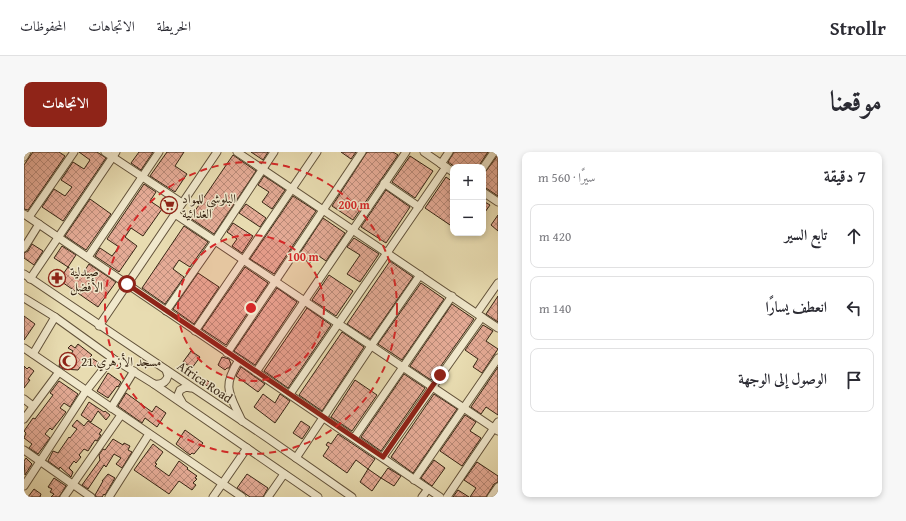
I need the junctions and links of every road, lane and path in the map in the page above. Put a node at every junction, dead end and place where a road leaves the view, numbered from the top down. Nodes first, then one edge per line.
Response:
1 (27, 152) edge
2 (105, 152) edge
3 (160, 152) edge
4 (216, 152) edge
5 (237, 152) edge
6 (274, 152) edge
7 (317, 152) edge
8 (362, 152) edge
9 (406, 152) edge
10 (424, 152) edge
11 (449, 152) edge
12 (494, 152) edge
13 (71, 153) edge
14 (115, 155) edge
15 (24, 157) edge
16 (486, 164) edge
17 (444, 165) junction
18 (263, 169) junction
19 (450, 170) edge
20 (143, 177) junction
21 (384, 183) junction
22 (292, 189) junction
23 (486, 194) edge
24 (498, 202) edge
25 (182, 203) junction
26 (418, 207) junction
27 (323, 210) junction
28 (175, 214) junction
29 (27, 216) edge
30 (39, 224) junction
31 (353, 230) junction
32 (58, 237) junction
33 (215, 241) junction
34 (24, 248) edge
35 (387, 253) junction
36 (88, 257) junction
37 (244, 261) junction
38 (420, 275) junction
39 (27, 276) edge
40 (275, 281) junction
41 (498, 283) edge
42 (127, 284) junction
43 (452, 296) junction
44 (24, 298) edge
45 (305, 301) junction
46 (166, 311) junction
47 (479, 315) junction
48 (55, 318) junction
49 (338, 324) junction
50 (99, 326) junction
51 (498, 328) edge
52 (195, 331) junction
53 (371, 346) junction
54 (24, 348) edge
55 (227, 353) junction
56 (33, 354) junction
57 (112, 358) junction
58 (498, 358) edge
59 (238, 360) junction
60 (403, 366) junction
61 (166, 370) junction
62 (134, 371) junction
63 (58, 372) junction
64 (256, 372) junction
65 (154, 384) junction
66 (433, 386) junction
67 (193, 388) junction
68 (86, 391) junction
69 (290, 394) junction
70 (24, 399) edge
71 (183, 404) junction
72 (33, 406) junction
73 (111, 408) junction
74 (464, 408) junction
75 (121, 415) junction
76 (323, 417) junction
77 (24, 419) edge
78 (242, 421) junction
79 (497, 427) edge
80 (149, 434) junction
81 (354, 438) junction
82 (247, 448) junction
83 (24, 450) edge
84 (383, 457) junction
85 (296, 458) junction
86 (41, 462) junction
87 (284, 474) junction
88 (414, 480) junction
89 (73, 484) junction
90 (222, 484) junction
91 (24, 486) edge
92 (498, 487) edge
93 (428, 489) junction
94 (64, 497) edge
95 (91, 497) edge
96 (109, 497) edge
97 (213, 497) edge
98 (242, 497) edge
99 (268, 497) edge
100 (318, 497) edge
101 (352, 497) edge
102 (422, 497) edge
103 (440, 497) edge
104 (447, 497) edge
105 (491, 497) edge

1 - 15 street
2 - 14 street
3 - 20 street
4 - 25 street
5 - 18 street
6 - 18 street
7 - 22 street
8 - 27 street
9 - 21 street
10 - 17 street
11 - 17 street
12 - 16 street
13 - 29 street
14 - 20 street
14 - 32 street
17 - 19 street
17 - 26 street
18 - 22 street
18 - 33 street
20 - 25 street
20 - 36 street
21 - 26 street
21 - 31 street
22 - 27 street
22 - 37 street
23 - 24 street
25 - 28 street
26 - 35 street
27 - 31 street
27 - 40 street
28 - 33 street
28 - 42 street
29 - 30 street
30 - 32 street
30 - 34 street
31 - 35 street
31 - 45 street
32 - 36 street
32 - 39 street
33 - 37 street
33 - 46 street
35 - 38 street
35 - 49 street
36 - 42 street
37 - 40 street
37 - 52 street
38 - 43 street
38 - 53 street
39 - 50 street, Africa Road
40 - 45 street
40 - 55 street
41 - 47 street
42 - 46 street
42 - 50 street
43 - 47 street
43 - 60 street
44 - 48 street
45 - 49 street
45 - 64 street
46 - 52 street
47 - 51 street
47 - 66 street
48 - 56 street
48 - 57 street
49 - 53 street
49 - 69 street
50 - 61 street, Africa Road
52 - 55 street
53 - 60 street
53 - 76 street
54 - 56 street
55 - 59 street
56 - 63 street
57 - 62 street
57 - 68 street
58 - 74 street
59 - 64 street
59 - 78 street
60 - 66 street
60 - 81 street
61 - 65 street
61 - 67 street, Africa Road
62 - 65 street
62 - 73 street
63 - 68 street
63 - 72 street
64 - 69 street
65 - 71 street
66 - 74 street
66 - 84 street
67 - 71 street
67 - 78 street, Africa Road
68 - 73 street
68 - 86 street
69 - 76 street
70 - 72 street
71 - 82 street
72 - 77 street
73 - 75 street
74 - 79 street
74 - 88 street
75 - 80 street
75 - 89 street
76 - 81 street
76 - 85 street
78 - 85 street, Africa Road
79 - 104 street
80 - 90 street
80 - 96 street
81 - 84 street
82 - 87 street
82 - 90 street
83 - 86 street
84 - 88 street
85 - 101 street, Africa Road
86 - 89 street
86 - 91 street
87 - 99 street
87 - 100 street
88 - 93 street
89 - 94 street
89 - 95 street
90 - 97 street
90 - 98 street
92 - 105 street
93 - 102 street
93 - 103 street

